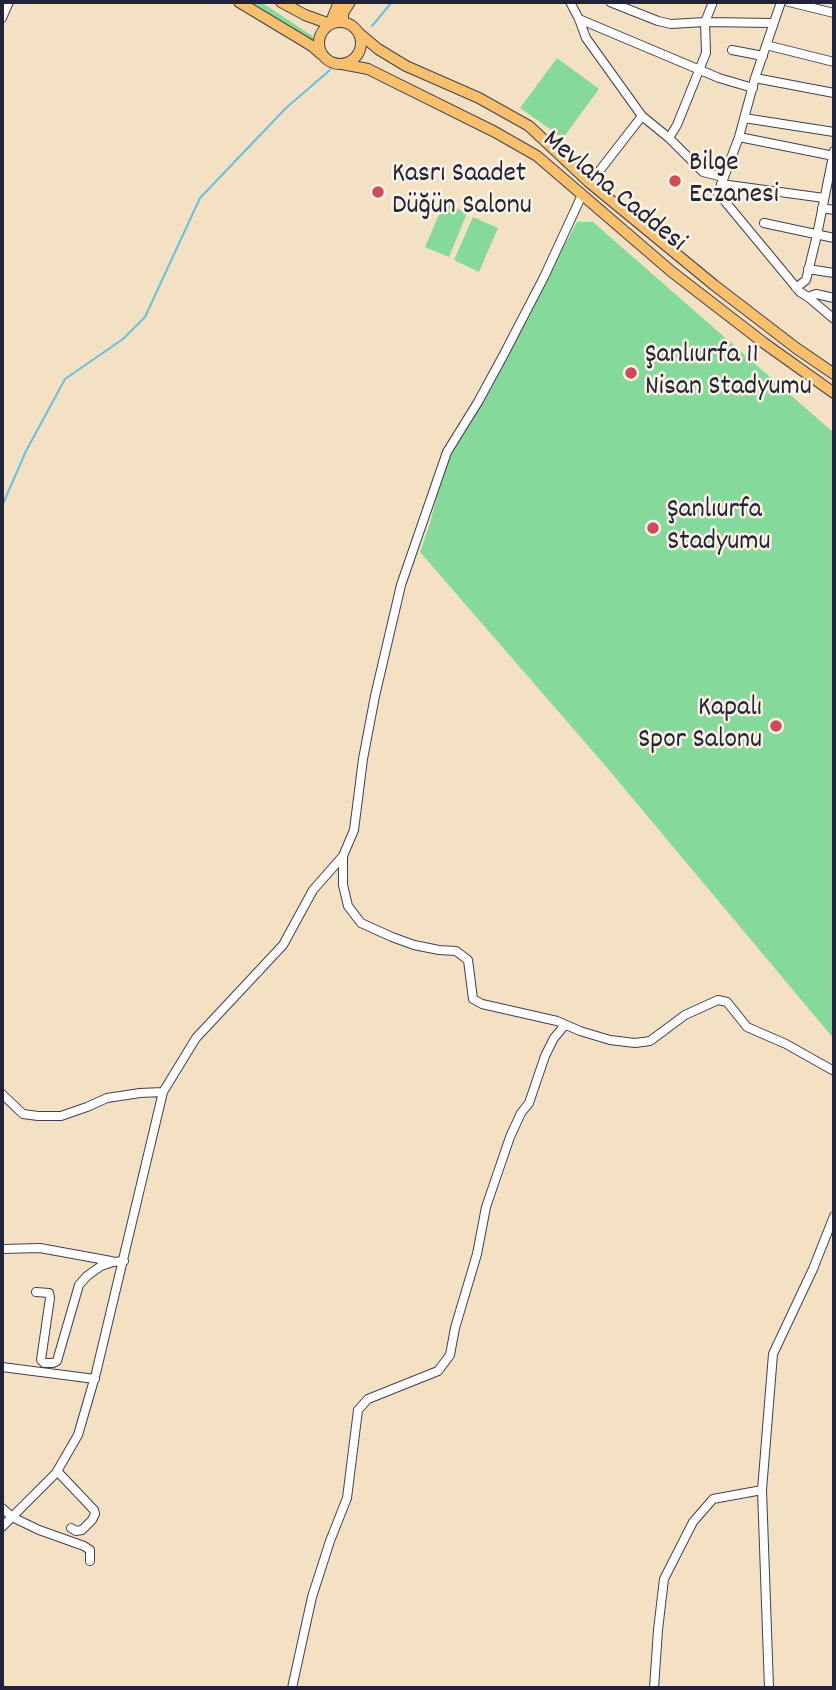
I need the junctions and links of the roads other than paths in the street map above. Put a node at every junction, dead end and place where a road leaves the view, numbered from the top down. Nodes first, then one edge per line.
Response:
1 (9, 2) edge
2 (239, 2) edge
3 (281, 2) edge
4 (339, 2) edge
5 (350, 2) edge
6 (570, 2) edge
7 (610, 2) edge
8 (713, 2) edge
9 (781, 2) edge
10 (789, 2) edge
11 (834, 13) edge
12 (2, 15) edge
13 (579, 19) junction
14 (343, 22) junction
15 (705, 22) junction
16 (773, 23) junction
17 (330, 24) junction
18 (359, 33) junction
19 (766, 45) junction
20 (732, 50) dead end
21 (324, 56) junction
22 (762, 56) junction
23 (834, 62) edge
24 (342, 64) junction
25 (699, 70) junction
26 (755, 78) junction
27 (753, 88) junction
28 (834, 93) edge
29 (642, 116) junction
30 (744, 118) junction
31 (834, 132) edge
32 (739, 137) junction
33 (669, 138) junction
34 (834, 154) edge
35 (722, 181) junction
36 (590, 183) junction
37 (831, 183) edge
38 (582, 195) junction
39 (824, 198) junction
40 (822, 208) junction
41 (834, 210) edge
42 (764, 223) dead end
43 (817, 235) junction
44 (834, 238) edge
45 (808, 269) junction
46 (834, 273) edge
47 (796, 288) junction
48 (808, 297) junction
49 (834, 298) edge
50 (834, 318) edge
51 (834, 374) edge
52 (834, 393) edge
53 (343, 856) junction
54 (565, 1025) junction
55 (834, 1071) edge
56 (163, 1092) junction
57 (2, 1094) edge
58 (834, 1216) edge
59 (2, 1249) edge
60 (124, 1261) junction
61 (113, 1262) junction
62 (36, 1292) dead end
63 (2, 1367) edge
64 (94, 1379) junction
65 (57, 1471) junction
66 (762, 1490) junction
67 (2, 1508) edge
68 (12, 1517) junction
69 (2, 1527) edge
70 (71, 1528) dead end
71 (90, 1561) dead end
72 (292, 1688) edge
73 (654, 1688) edge
74 (769, 1688) edge

1 - 12 street
2 - 21 main road
3 - 17 main road
4 - 17 main road
5 - 14 main road
6 - 13 street
7 - 15 street
8 - 15 street
9 - 16 street
10 - 11 street
13 - 25 street
13 - 29 street
14 - 17 main road
14 - 18 main road
15 - 16 street
15 - 25 street
16 - 19 street
17 - 21 main road
18 - 24 main road
18 - 36 main road
19 - 22 street
19 - 23 street
20 - 22 street
21 - 24 main road
22 - 26 street
24 - 38 main road, Mevlana Caddesi
25 - 27 street
25 - 33 street
26 - 27 street
26 - 28 street
27 - 30 street
29 - 33 street
29 - 36 street
30 - 31 street
30 - 32 street
32 - 34 street
32 - 35 street
33 - 35 street
34 - 37 street
35 - 39 street
35 - 47 street
36 - 51 main road
37 - 39 street
38 - 52 main road, Mevlana Caddesi
38 - 53 street
39 - 40 street
40 - 41 street
40 - 43 street
42 - 43 street
43 - 44 street
43 - 45 street
45 - 46 street
45 - 47 street
47 - 48 street
48 - 49 street
48 - 50 street
53 - 54 street
53 - 56 street
54 - 55 street
54 - 72 street
56 - 57 street
56 - 60 street
58 - 66 street
59 - 61 street
60 - 61 street
60 - 64 street
61 - 62 street
63 - 64 street
64 - 65 street
65 - 68 street
65 - 70 street
66 - 73 street
66 - 74 street
67 - 68 street
68 - 69 street
68 - 71 street

